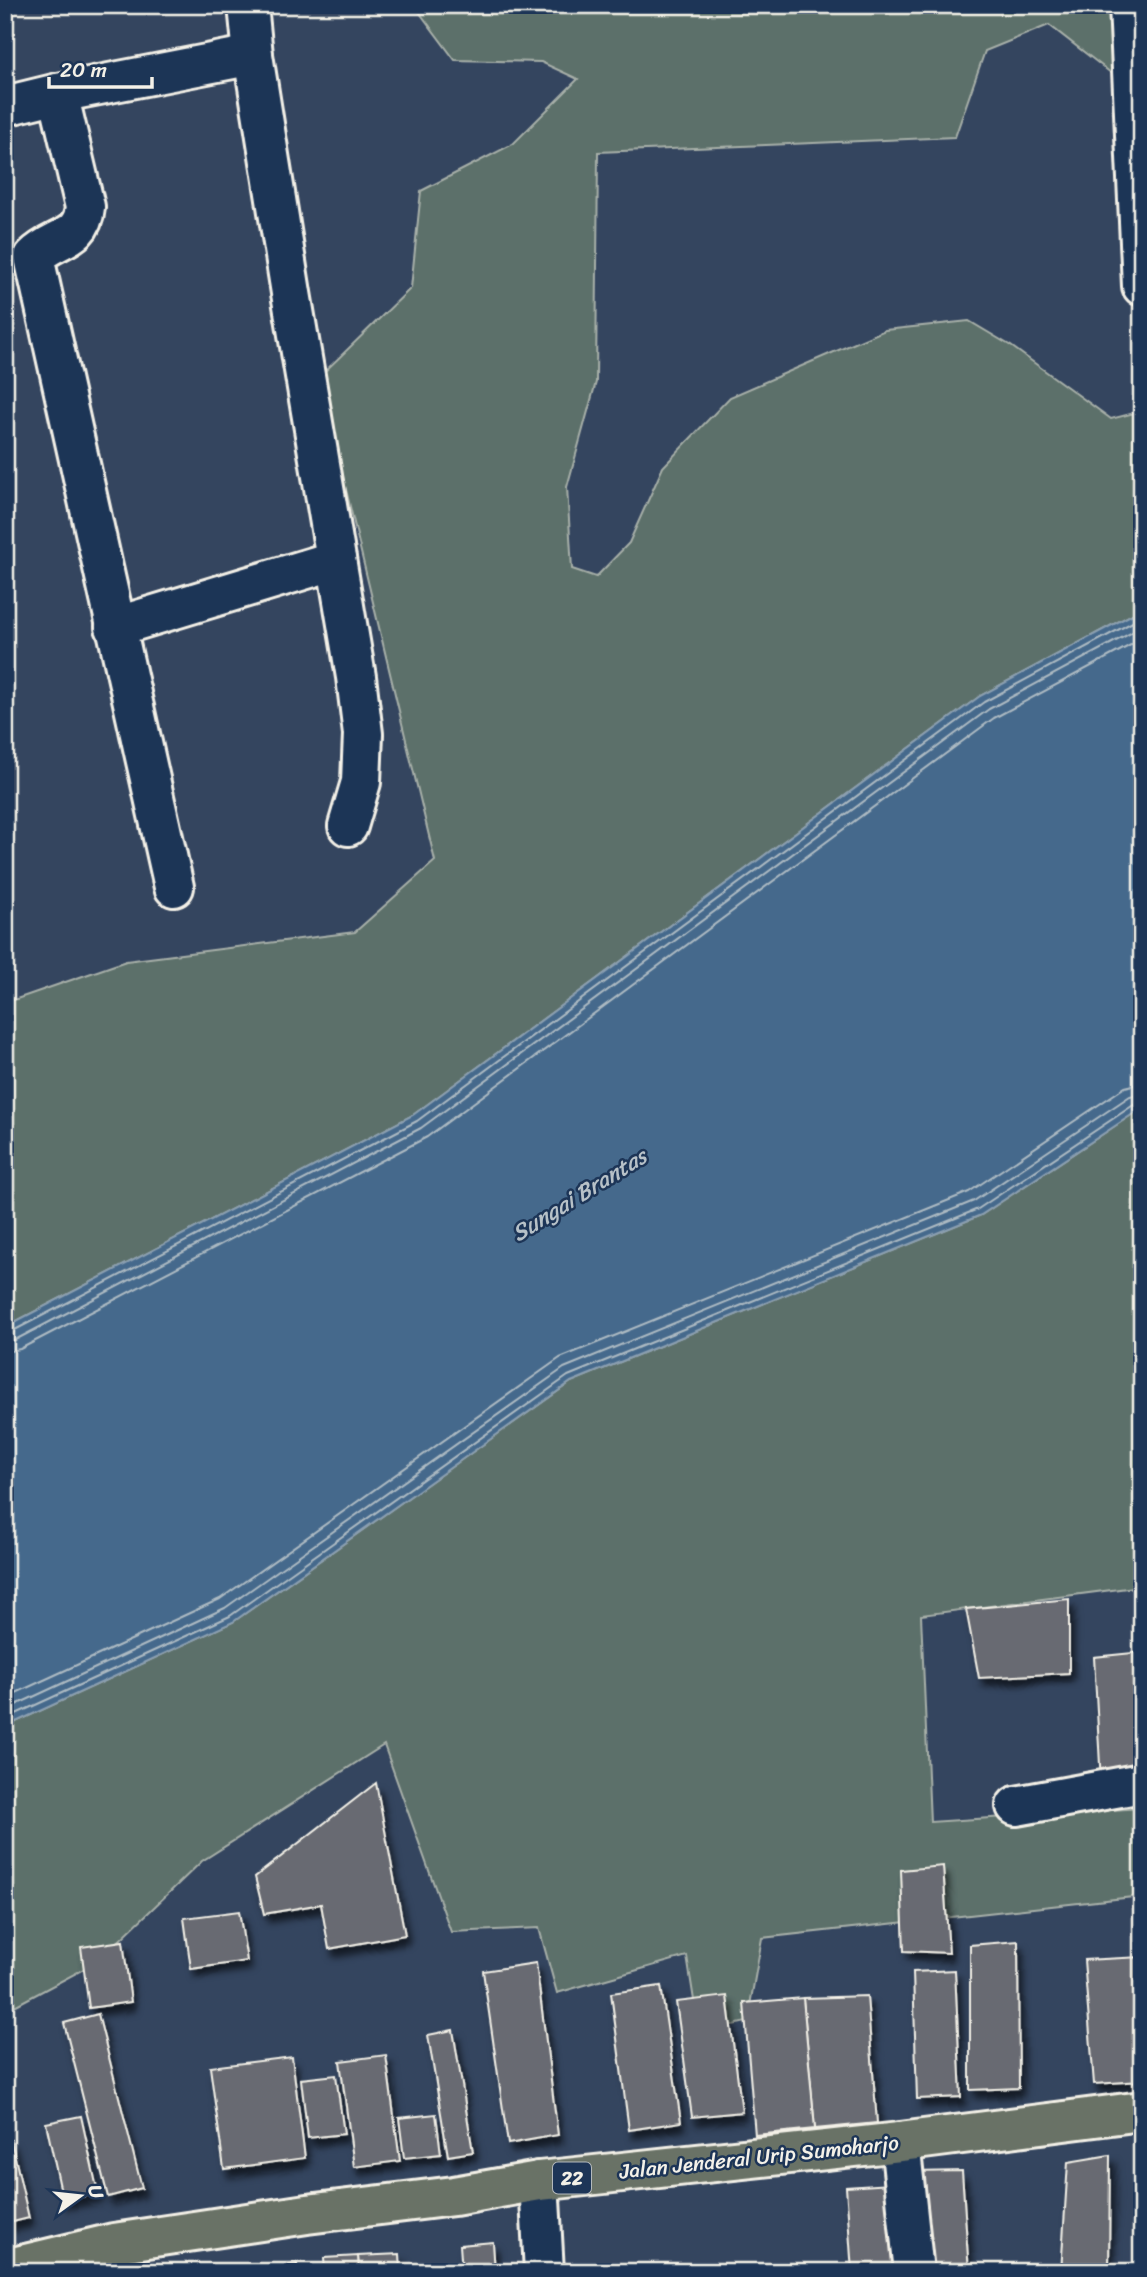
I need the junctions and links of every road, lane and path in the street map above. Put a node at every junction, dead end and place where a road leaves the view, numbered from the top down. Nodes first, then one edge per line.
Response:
1 (248, 5) edge
2 (1129, 5) edge
3 (253, 55) junction
4 (58, 93) junction
5 (5, 106) edge
6 (1141, 280) edge
7 (336, 560) junction
8 (115, 626) junction
9 (348, 826) dead end
10 (174, 887) dead end
11 (1142, 1783) edge
12 (1016, 1806) dead end
13 (1142, 2111) edge
14 (900, 2142) junction
15 (538, 2181) junction
16 (5, 2269) edge
17 (544, 2272) edge
18 (914, 2272) edge

1 - 3 street
2 - 6 street
3 - 4 street
3 - 7 street
4 - 5 street
4 - 8 street
7 - 8 street
7 - 9 street
8 - 10 street
11 - 12 street
13 - 14 highway, Jalan Jenderal Urip Sumoharjo / 22
14 - 15 highway, Jalan Jenderal Urip Sumoharjo / 22
14 - 18 street
15 - 16 highway, Jalan Jenderal Urip Sumoharjo / 22
15 - 17 street

